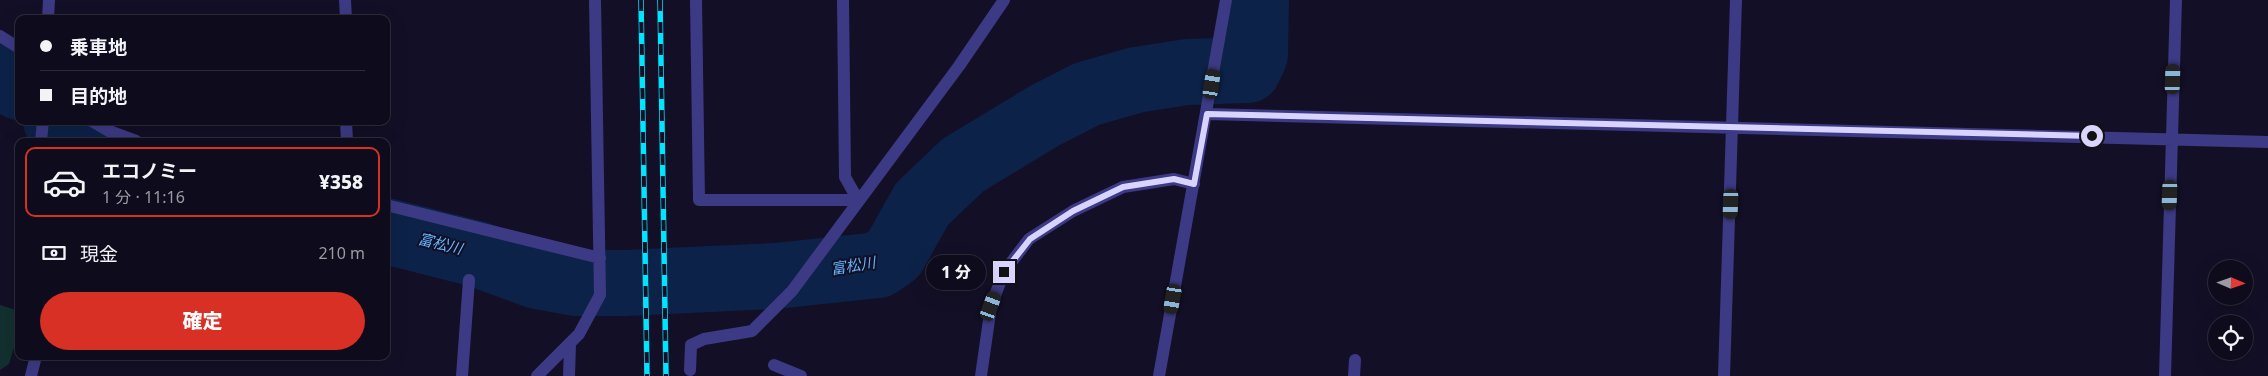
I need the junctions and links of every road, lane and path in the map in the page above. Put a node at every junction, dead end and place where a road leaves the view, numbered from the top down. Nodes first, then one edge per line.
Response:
1 (49, 0) edge
2 (346, 0) edge
3 (595, 0) edge
4 (696, 0) edge
5 (843, 0) edge
6 (1004, 0) edge
7 (1226, 0) edge
8 (1736, 0) edge
9 (2176, 0) edge
10 (48, 15) edge
11 (346, 15) edge
12 (0, 36) edge
13 (15, 44) edge
14 (1207, 114) junction
15 (98, 125) edge
16 (346, 125) edge
17 (1733, 128) junction
18 (128, 138) edge
19 (347, 138) edge
20 (2171, 138) junction
21 (2268, 142) edge
22 (1194, 184) junction
23 (858, 200) junction
24 (390, 205) edge
25 (600, 258) junction
26 (469, 280) dead end
27 (570, 344) junction
28 (35, 360) edge
29 (1355, 360) dead end
30 (774, 364) dead end
31 (690, 370) dead end
32 (31, 376) edge
33 (462, 376) edge
34 (537, 376) edge
35 (569, 376) edge
36 (801, 376) edge
37 (981, 376) edge
38 (1159, 376) edge
39 (1354, 376) edge
40 (1724, 376) edge
41 (2165, 376) edge

1 - 10 street
2 - 11 street
3 - 25 street
4 - 23 street
5 - 23 street
6 - 23 street
7 - 14 street
8 - 17 street
9 - 20 street
12 - 13 street
14 - 17 street
14 - 22 street
15 - 18 street
16 - 19 street
17 - 20 street
17 - 40 street
20 - 21 street
20 - 41 street
22 - 37 street
22 - 38 street
23 - 31 street
24 - 25 street
25 - 27 street
26 - 33 street
27 - 34 street
27 - 35 street
28 - 32 street
29 - 39 street
30 - 36 street

